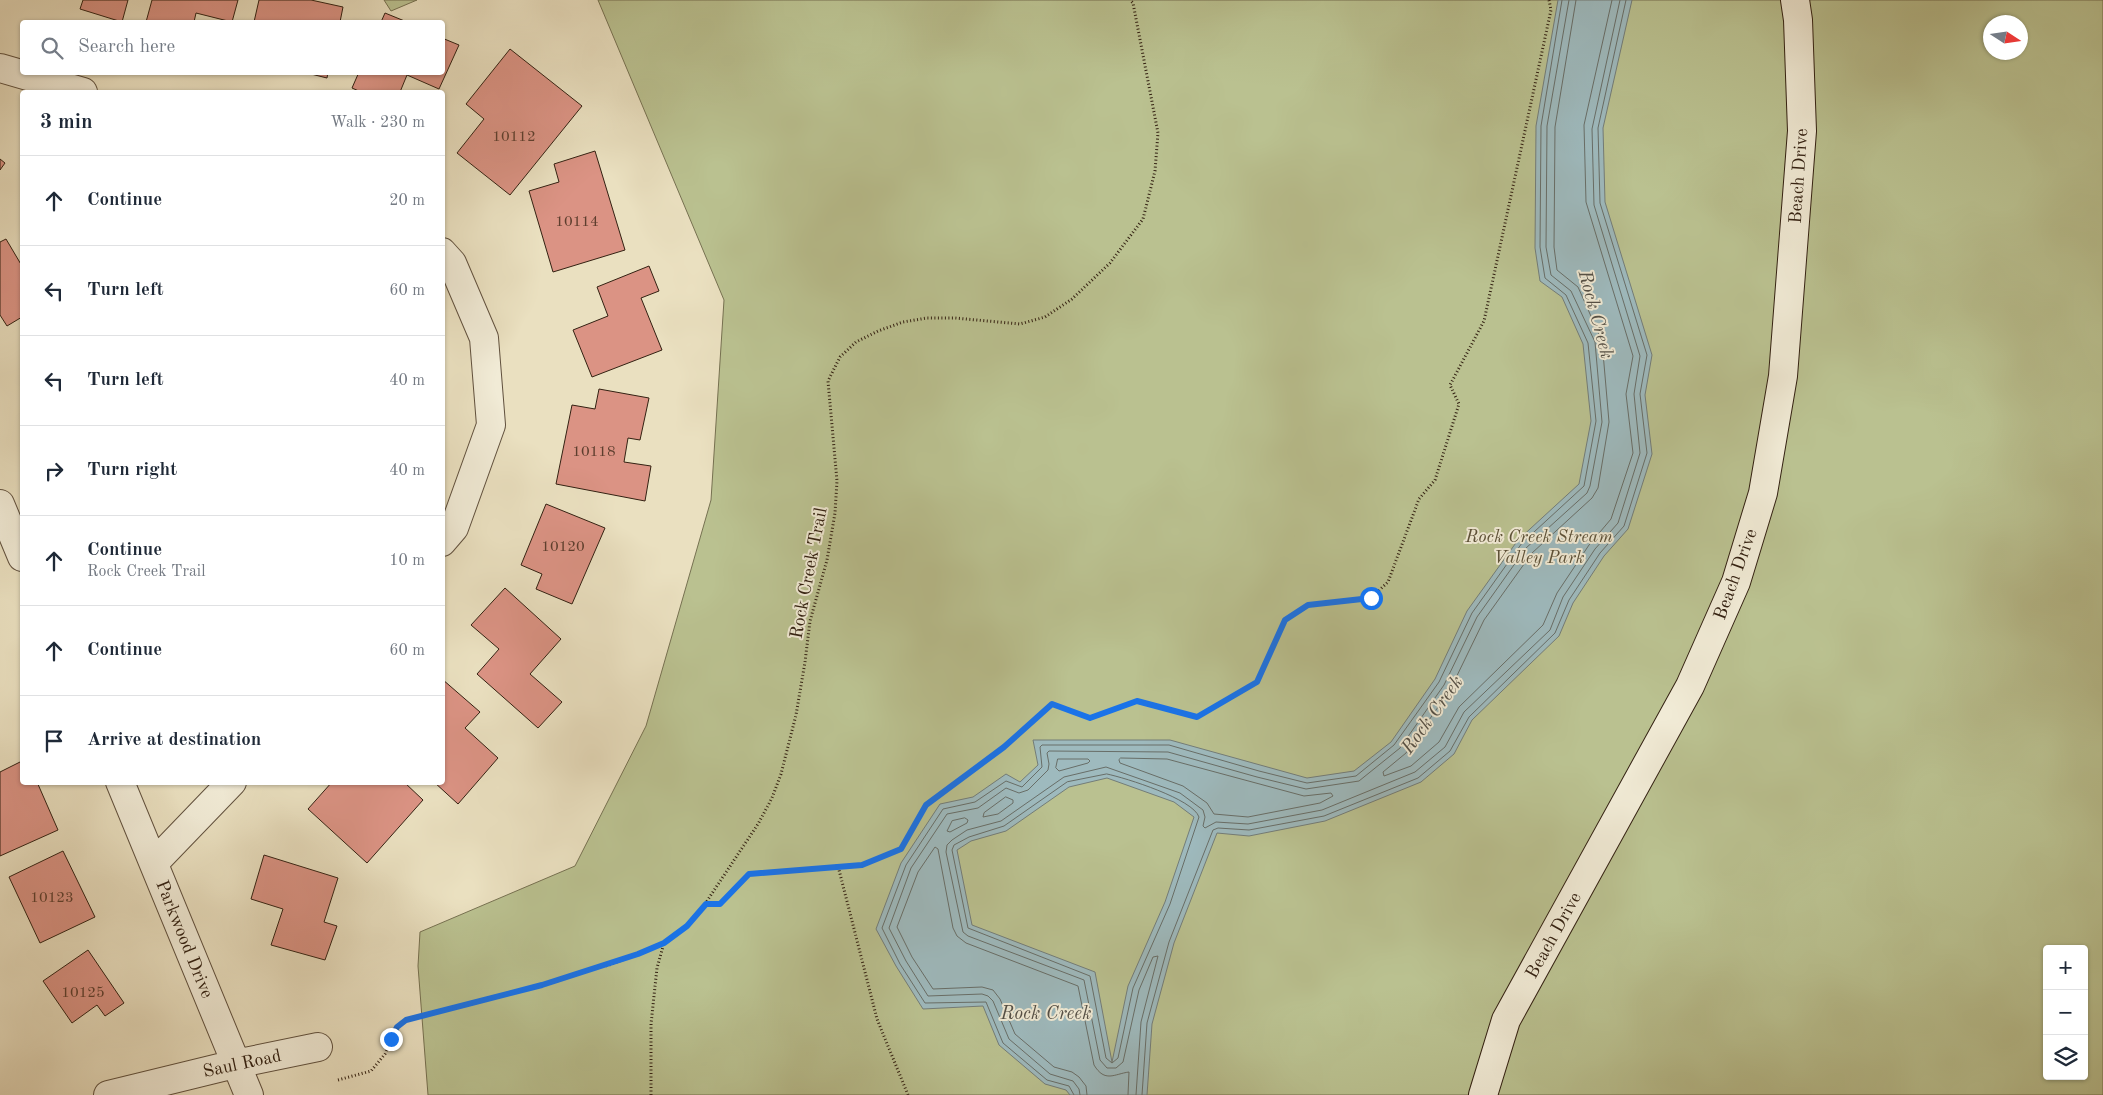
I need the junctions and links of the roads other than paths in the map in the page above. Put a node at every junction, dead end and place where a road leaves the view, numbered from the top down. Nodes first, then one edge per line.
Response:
1 (1795, 0) edge
2 (0, 68) edge
3 (20, 74) edge
4 (24, 75) edge
5 (76, 90) edge
6 (445, 255) edge
7 (0, 504) edge
8 (445, 538) edge
9 (20, 552) edge
10 (121, 785) edge
11 (229, 785) edge
12 (154, 863) junction
13 (318, 1047) dead end
14 (236, 1064) junction
15 (108, 1095) edge
16 (249, 1095) edge
17 (1483, 1095) edge

1 - 17 street, Beach Drive
2 - 3 street
4 - 5 street
6 - 8 street
7 - 9 street
10 - 12 street, Parkwood Drive
11 - 12 street
12 - 14 street, Parkwood Drive
13 - 14 street, Saul Road
14 - 15 street, Saul Road
14 - 16 street, Parkwood Drive

